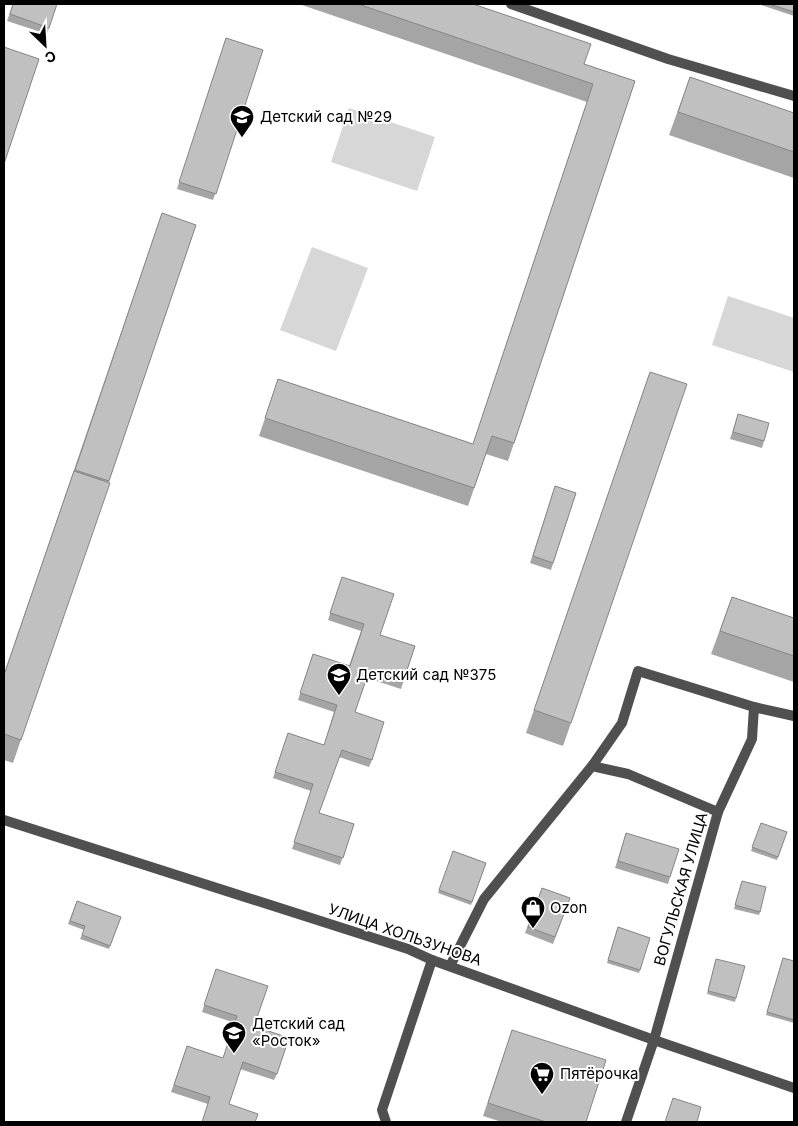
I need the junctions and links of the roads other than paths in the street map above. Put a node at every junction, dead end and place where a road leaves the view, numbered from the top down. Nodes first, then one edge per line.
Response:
1 (511, 4) edge
2 (794, 96) edge
3 (754, 707) junction
4 (794, 716) edge
5 (592, 766) junction
6 (718, 812) junction
7 (4, 820) edge
8 (432, 960) junction
9 (450, 966) junction
10 (654, 1040) junction
11 (794, 1088) edge
12 (386, 1122) edge
13 (626, 1122) edge

1 - 2 street
3 - 4 street
3 - 5 street
3 - 6 street, ВОГУЛЬСКАЯ УЛИЦА
5 - 6 street
5 - 9 street
6 - 10 street, ВОГУЛЬСКАЯ УЛИЦА
7 - 8 street, УЛИЦА ХОЛЬЗУНОВА
8 - 9 street, УЛИЦА ХОЛЬЗУНОВА
8 - 12 street
9 - 10 street, УЛИЦА ХОЛЬЗУНОВА
10 - 11 street, УЛИЦА ХОЛЬЗУНОВА
10 - 13 street, ВОГУЛЬСКАЯ УЛИЦА

